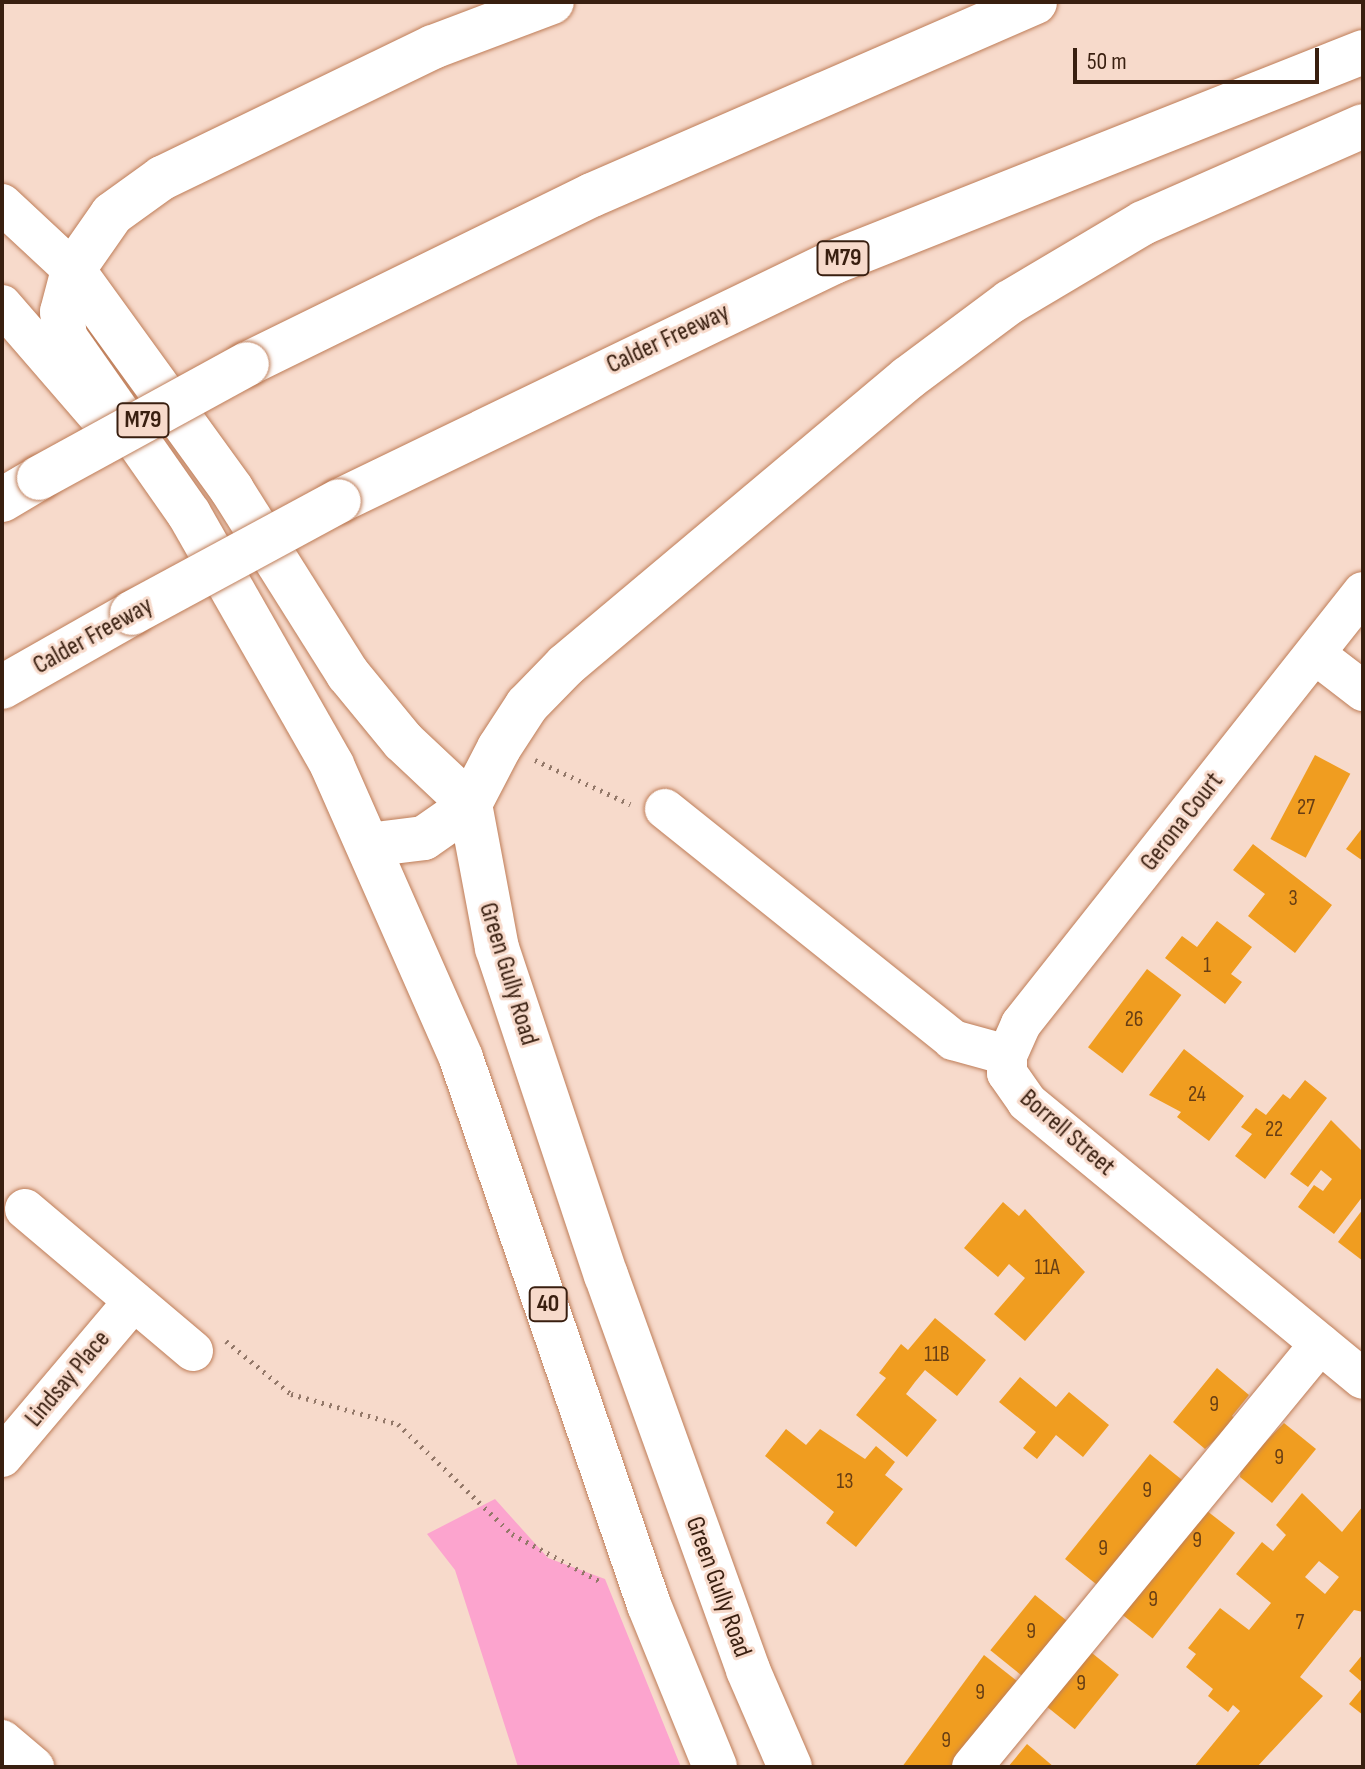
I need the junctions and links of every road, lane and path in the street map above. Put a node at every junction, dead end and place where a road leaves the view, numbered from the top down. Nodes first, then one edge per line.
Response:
1 (552, 2) edge
2 (1035, 2) edge
3 (1363, 52) edge
4 (1363, 126) edge
5 (2, 204) edge
6 (73, 270) junction
7 (2, 305) edge
8 (2, 500) edge
9 (1363, 592) edge
10 (1315, 654) junction
11 (278, 669) junction
12 (2, 687) edge
13 (1363, 691) edge
14 (511, 751) junction
15 (470, 804) junction
16 (665, 809) joint
17 (368, 845) junction
18 (1007, 1055) junction
19 (25, 1209) dead end
20 (134, 1301) junction
21 (1320, 1344) junction
22 (193, 1351) joint
23 (1363, 1379) edge
24 (2, 1457) edge
25 (649, 1605) junction
26 (2, 1740) edge
27 (34, 1767) edge
28 (715, 1767) edge
29 (790, 1767) edge
30 (972, 1767) edge

1 - 6 main road
2 - 8 main road, M79, bridge
3 - 12 main road, Calder Freeway / M79, bridge
4 - 14 main road
5 - 6 street
6 - 11 main road
6 - 15 main road
7 - 11 street
9 - 10 street, Gerona Court
10 - 13 street
10 - 18 street, Gerona Court
11 - 17 main road
14 - 15 main road
14 - 16 path
15 - 17 main road
15 - 29 main road, Green Gully Road / 40
16 - 18 street, Borrell Street
17 - 25 main road, 40
18 - 21 street, Borrell Street
19 - 20 street
20 - 22 street
20 - 24 street, Lindsay Place
21 - 23 street, Borrell Street
21 - 30 street
22 - 25 path
25 - 28 main road, 40
26 - 27 street

